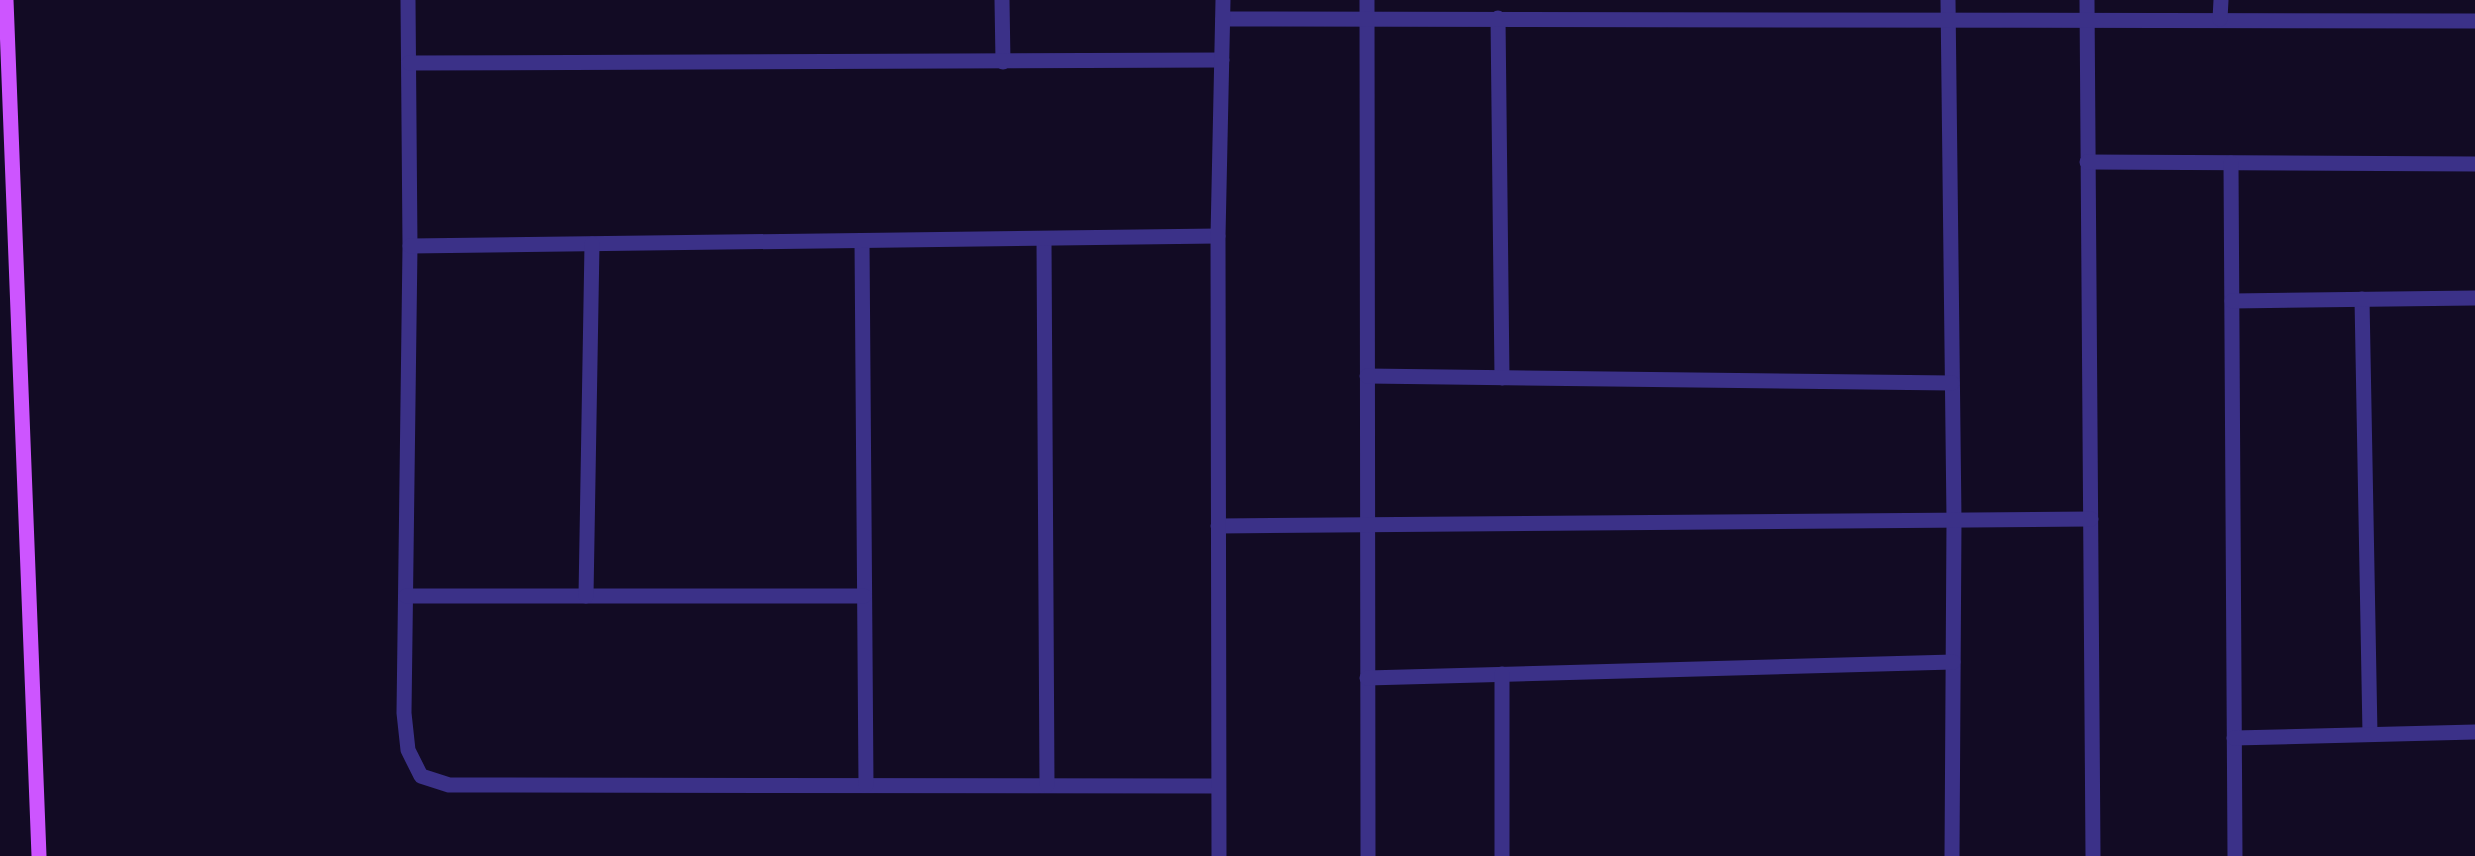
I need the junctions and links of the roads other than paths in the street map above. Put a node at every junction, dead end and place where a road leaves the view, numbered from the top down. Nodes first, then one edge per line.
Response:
1 (6, 0) edge
2 (408, 0) edge
3 (1002, 0) edge
4 (1223, 0) edge
5 (1367, 0) edge
6 (1948, 0) edge
7 (2087, 0) edge
8 (2221, 0) edge
9 (1367, 18) junction
10 (1498, 18) junction
11 (1948, 18) junction
12 (2087, 18) junction
13 (1223, 19) junction
14 (2220, 19) junction
15 (2475, 21) edge
16 (1222, 60) junction
17 (1003, 62) junction
18 (409, 63) junction
19 (2087, 162) junction
20 (2231, 163) junction
21 (2475, 164) edge
22 (1218, 236) junction
23 (1044, 240) junction
24 (862, 241) junction
25 (592, 244) junction
26 (410, 246) junction
27 (2475, 298) edge
28 (2362, 299) junction
29 (2232, 301) junction
30 (1367, 376) junction
31 (1502, 378) junction
32 (1952, 383) junction
33 (2091, 519) junction
34 (1954, 520) junction
35 (1367, 525) junction
36 (1218, 526) junction
37 (406, 596) junction
38 (586, 596) junction
39 (864, 596) junction
40 (1953, 663) junction
41 (1503, 674) junction
42 (1367, 678) junction
43 (2475, 732) edge
44 (2370, 734) junction
45 (2234, 738) junction
46 (1047, 784) junction
47 (866, 785) junction
48 (1218, 786) junction
49 (39, 856) edge
50 (1219, 856) edge
51 (1368, 856) edge
52 (1502, 856) edge
53 (1952, 856) edge
54 (2093, 856) edge
55 (2235, 856) edge

1 - 49 main road
2 - 18 street
3 - 17 street
4 - 13 street
5 - 9 street
6 - 11 street
7 - 12 street
8 - 14 street
9 - 10 street
9 - 13 street
9 - 30 street
10 - 11 street
10 - 31 street
11 - 12 street
11 - 32 street
12 - 14 street
12 - 19 street
13 - 16 street
14 - 15 street
16 - 17 street
16 - 22 street
17 - 18 street
18 - 26 street
19 - 20 street
19 - 33 street
20 - 21 street
20 - 29 street
22 - 23 street
22 - 36 street
23 - 24 street
23 - 46 street
24 - 25 street
24 - 39 street
25 - 26 street
25 - 38 street
26 - 37 street
27 - 28 street
28 - 29 street
28 - 44 street
29 - 45 street
30 - 31 street
30 - 35 street
31 - 32 street
32 - 34 street
33 - 34 street
33 - 54 street
34 - 35 street
34 - 40 street
35 - 36 street
35 - 42 street
36 - 48 street
37 - 38 street
37 - 47 street
38 - 39 street
39 - 47 street
40 - 41 street
40 - 53 street
41 - 42 street
41 - 52 street
42 - 51 street
43 - 44 street
44 - 45 street
45 - 55 street
46 - 47 street
46 - 48 street
48 - 50 street

